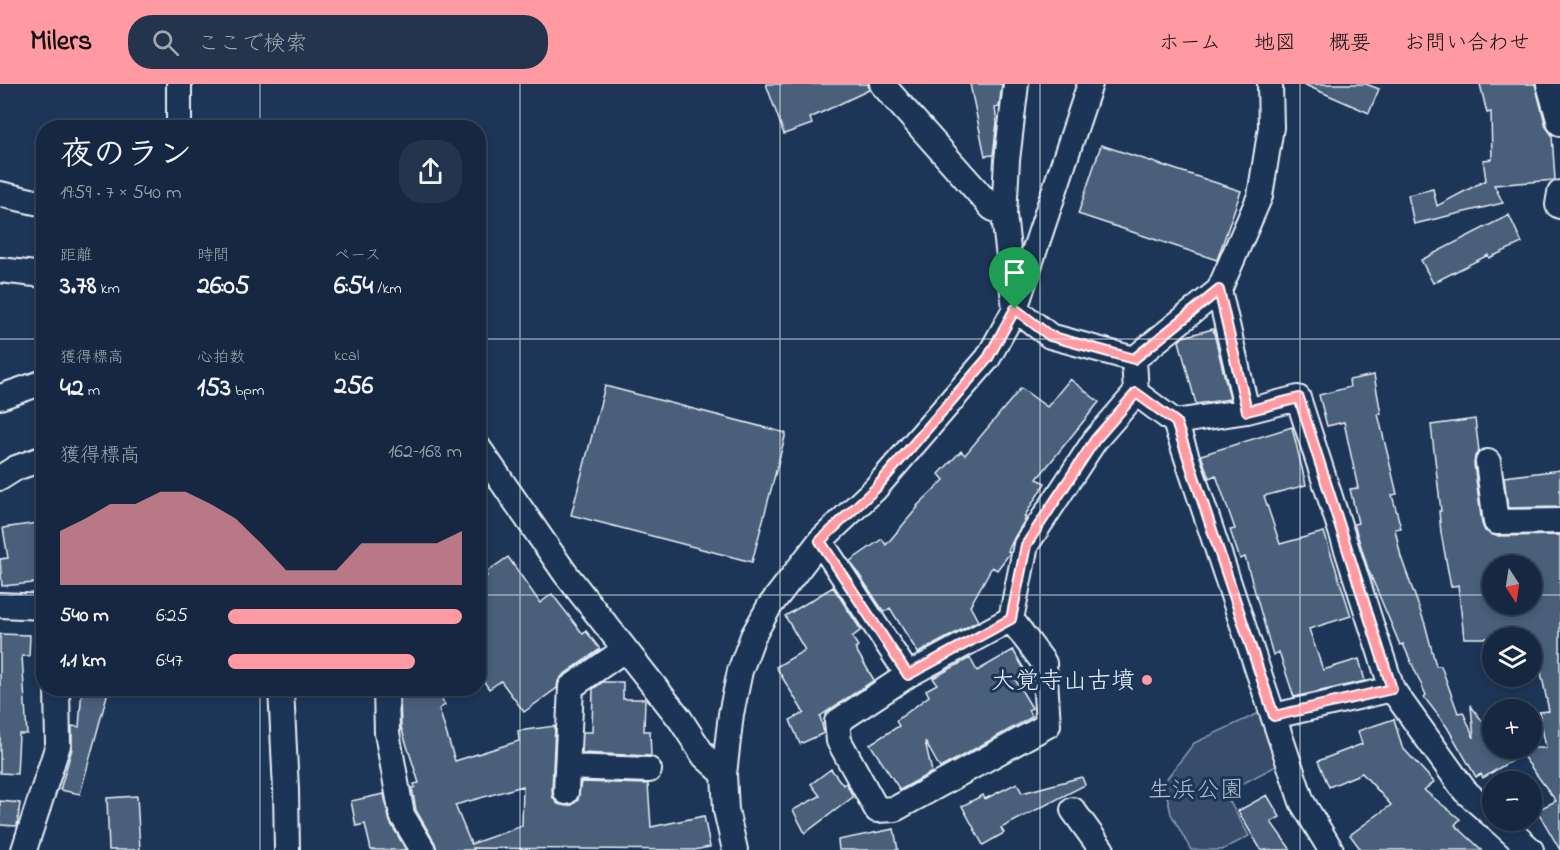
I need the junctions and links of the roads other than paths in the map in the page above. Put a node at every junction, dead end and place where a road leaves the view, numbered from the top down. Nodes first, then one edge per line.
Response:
1 (179, 84) edge
2 (882, 84) edge
3 (1016, 84) edge
4 (1090, 84) edge
5 (1270, 84) edge
6 (1550, 84) edge
7 (179, 120) edge
8 (1560, 123) edge
9 (0, 194) edge
10 (36, 202) edge
11 (1004, 215) junction
12 (0, 270) edge
13 (36, 274) edge
14 (1219, 290) junction
15 (1015, 309) junction
16 (1134, 359) junction
17 (36, 385) edge
18 (1136, 393) junction
19 (0, 397) edge
20 (1247, 411) junction
21 (1176, 422) junction
22 (486, 459) edge
23 (36, 461) edge
24 (1488, 462) dead end
25 (0, 478) edge
26 (1560, 521) edge
27 (820, 541) junction
28 (0, 605) edge
29 (36, 607) edge
30 (1011, 619) junction
31 (624, 650) junction
32 (908, 675) junction
33 (1392, 689) junction
34 (57, 696) edge
35 (281, 696) edge
36 (386, 696) edge
37 (1274, 716) junction
38 (567, 767) junction
39 (649, 770) dead end
40 (724, 774) junction
41 (566, 792) dead end
42 (1482, 806) edge
43 (1073, 810) dead end
44 (1510, 831) edge
45 (730, 848) edge
46 (24, 850) edge
47 (287, 850) edge
48 (423, 850) edge
49 (1102, 850) edge
50 (1331, 850) edge
51 (1531, 850) edge

1 - 7 street
2 - 11 street
3 - 11 street
4 - 15 street
5 - 14 street
6 - 8 street
9 - 10 street
11 - 15 street
12 - 13 street
14 - 16 street
14 - 20 street
15 - 16 street
15 - 27 street
16 - 18 street
17 - 19 street
18 - 21 street
18 - 30 street
20 - 21 street
20 - 33 street
21 - 37 street
22 - 31 street
23 - 25 street
24 - 26 street
27 - 32 street
27 - 40 street
28 - 29 street
30 - 32 street
30 - 32 street
31 - 38 street
31 - 40 street
33 - 37 street
33 - 42 street
34 - 46 street
35 - 47 street
36 - 48 street
37 - 50 street
38 - 39 street
38 - 41 street
40 - 45 street
43 - 49 street
44 - 51 street

